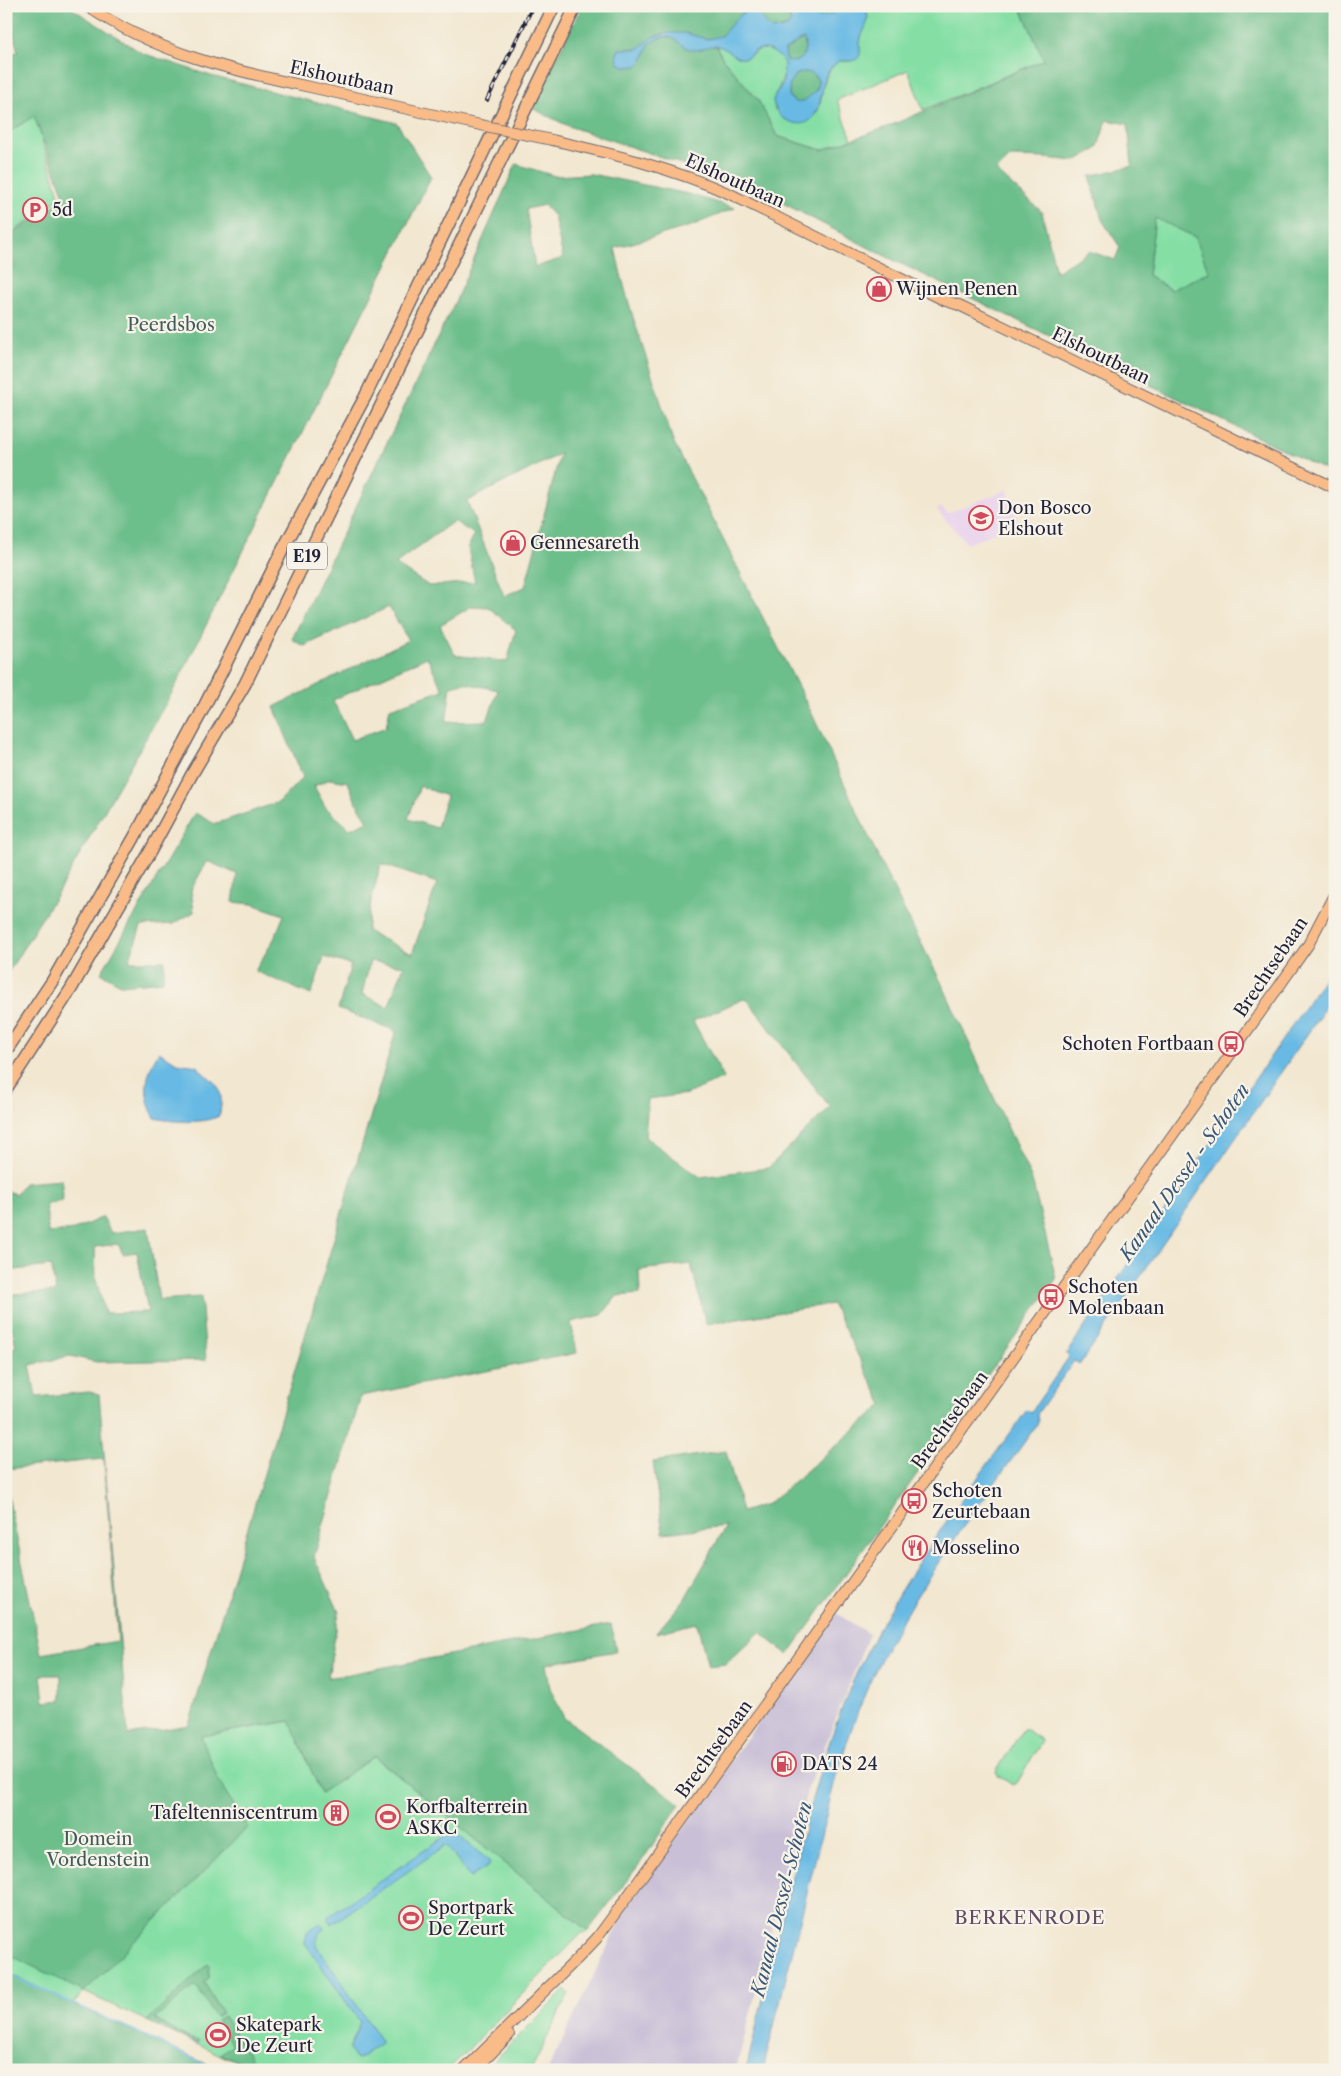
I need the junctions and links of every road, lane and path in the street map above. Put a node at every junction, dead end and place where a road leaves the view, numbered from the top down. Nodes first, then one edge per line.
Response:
1 (87, 6) edge
2 (554, 6) edge
3 (576, 6) edge
4 (1335, 488) edge
5 (1335, 893) edge
6 (6, 1051) edge
7 (6, 1089) edge
8 (559, 1978) junction
9 (464, 2070) edge
10 (475, 2070) edge

1 - 4 main road, Elshoutbaan, bridge
2 - 6 highway, E19
3 - 7 highway, E19
5 - 8 main road, Brechtsebaan
8 - 9 main road, Brechtsebaan
8 - 10 main road, Brechtsebaan

